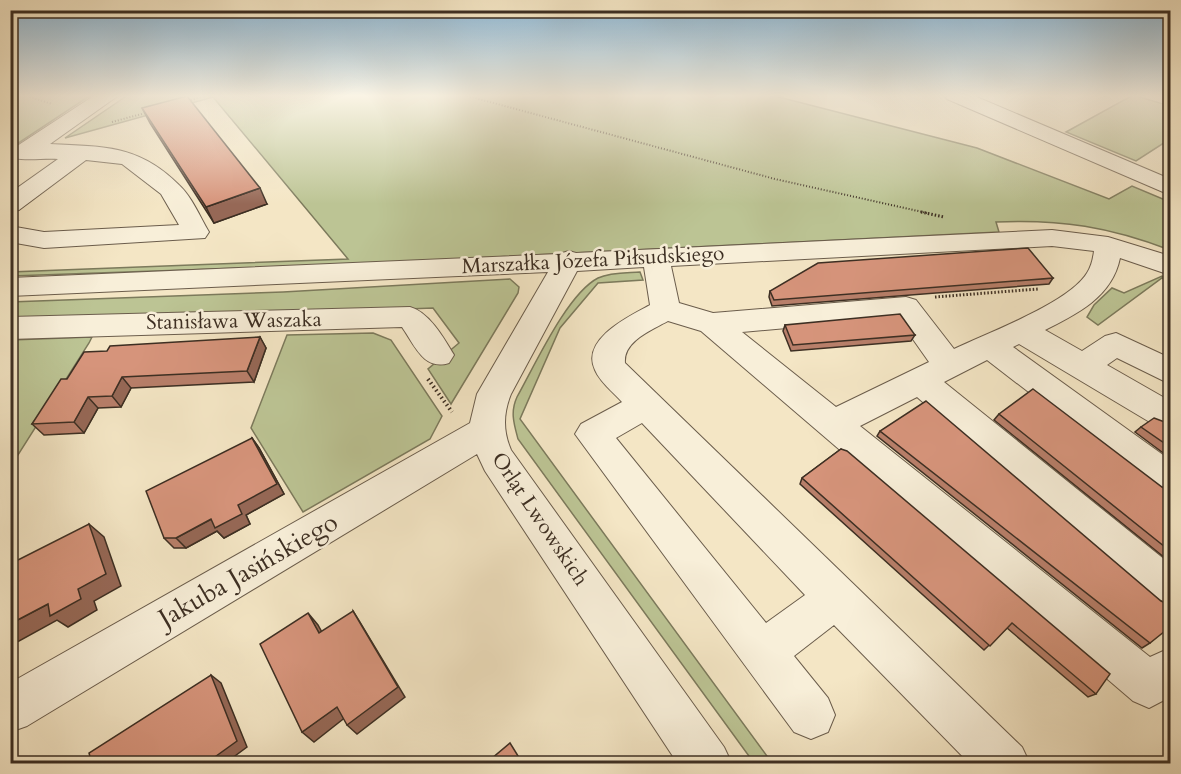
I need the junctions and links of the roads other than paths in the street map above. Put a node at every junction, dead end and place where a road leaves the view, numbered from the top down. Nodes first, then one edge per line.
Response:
1 (55, 131) edge
2 (1038, 131) edge
3 (81, 153) junction
4 (19, 155) edge
5 (1170, 188) edge
6 (10, 205) edge
7 (10, 234) edge
8 (1108, 245) junction
9 (656, 257) junction
10 (569, 260) junction
11 (1170, 266) edge
12 (10, 287) edge
13 (665, 309) junction
14 (712, 324) junction
15 (10, 328) edge
16 (1020, 330) junction
17 (990, 346) junction
18 (438, 355) dead end
19 (1083, 366) junction
20 (1170, 372) edge
21 (934, 373) junction
22 (645, 405) junction
23 (1170, 417) edge
24 (832, 424) junction
25 (486, 432) junction
26 (1170, 480) edge
27 (1170, 590) edge
28 (836, 598) junction
29 (763, 652) junction
30 (1170, 670) edge
31 (10, 709) edge
32 (812, 715) dead end
33 (707, 764) edge
34 (1005, 764) edge

1 - 4 street
2 - 5 street
3 - 4 street
3 - 6 street
3 - 7 street
8 - 9 street, Marszałka Józefa Piłsudskiego
8 - 11 street, Marszałka Józefa Piłsudskiego
8 - 16 street
9 - 10 street, Marszałka Józefa Piłsudskiego
9 - 13 street
10 - 12 street, Marszałka Józefa Piłsudskiego
10 - 25 street, Orląt Lwowskich
13 - 14 street
13 - 22 street
14 - 21 street
14 - 24 street
15 - 18 street, Stanisława Waszaka
16 - 17 street
16 - 19 street
17 - 21 street
17 - 26 street
19 - 20 street
19 - 23 street
21 - 24 street
21 - 27 street
22 - 28 street
22 - 29 street
24 - 30 street
25 - 31 street, Jakuba Jasińskiego
25 - 33 street, Orląt Lwowskich
28 - 29 street
28 - 34 street
29 - 32 street

